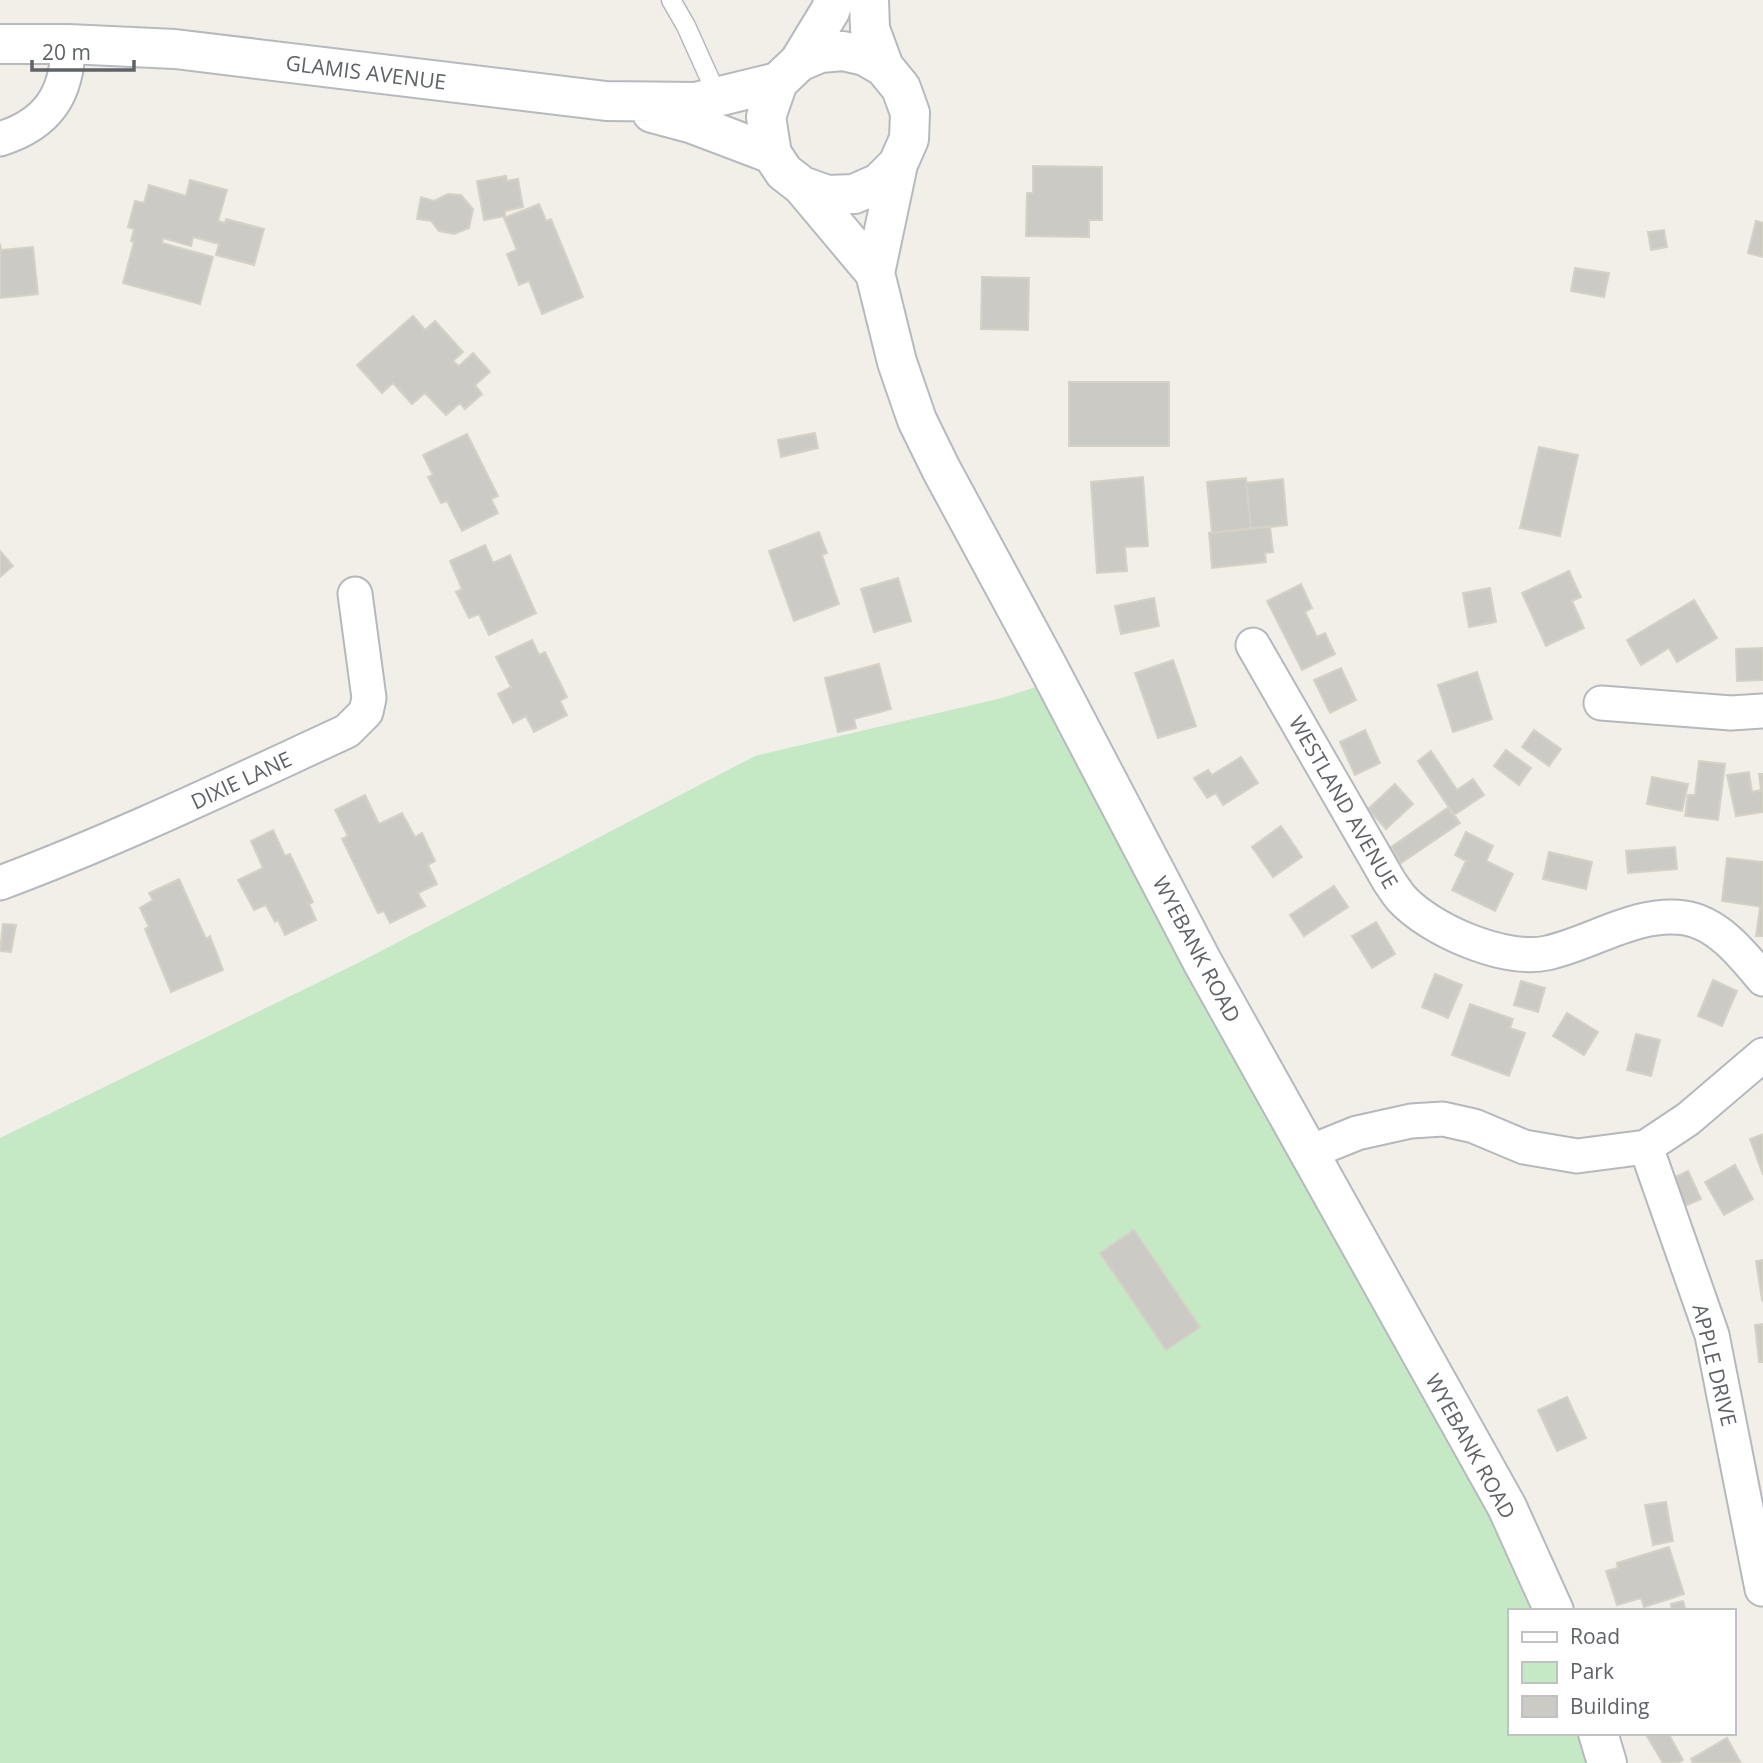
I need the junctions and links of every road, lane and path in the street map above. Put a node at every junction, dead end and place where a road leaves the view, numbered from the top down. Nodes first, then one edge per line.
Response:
1 (671, 0) edge
2 (834, 0) edge
3 (869, 0) edge
4 (0, 44) edge
5 (68, 44) junction
6 (884, 67) junction
7 (789, 72) junction
8 (718, 97) junction
9 (606, 101) junction
10 (0, 139) edge
11 (772, 154) junction
12 (898, 164) junction
13 (802, 186) junction
14 (875, 273) junction
15 (355, 594) dead end
16 (1253, 645) dead end
17 (1601, 704) dead end
18 (1763, 711) edge
19 (0, 883) edge
20 (1763, 979) edge
21 (1763, 1055) edge
22 (1646, 1147) junction
23 (1310, 1152) junction
24 (1762, 1589) edge
25 (1553, 1609) edge
26 (1599, 1735) edge
27 (1607, 1763) edge

1 - 8 lane
2 - 7 street
3 - 6 street
4 - 5 street, GLAMIS AVENUE
5 - 9 street, GLAMIS AVENUE
5 - 10 street
6 - 7 street
6 - 12 street
7 - 8 street, GLAMIS AVENUE
7 - 11 street
8 - 9 street, GLAMIS AVENUE
9 - 11 street, GLAMIS AVENUE
11 - 13 street
12 - 13 street
12 - 14 street, WYEBANK ROAD
13 - 14 street, WYEBANK ROAD
14 - 23 street, WYEBANK ROAD
15 - 19 street, DIXIE LANE
16 - 20 street, WESTLAND AVENUE
17 - 18 street
21 - 22 street
22 - 23 street
22 - 24 street, APPLE DRIVE
23 - 25 street, WYEBANK ROAD
26 - 27 street

